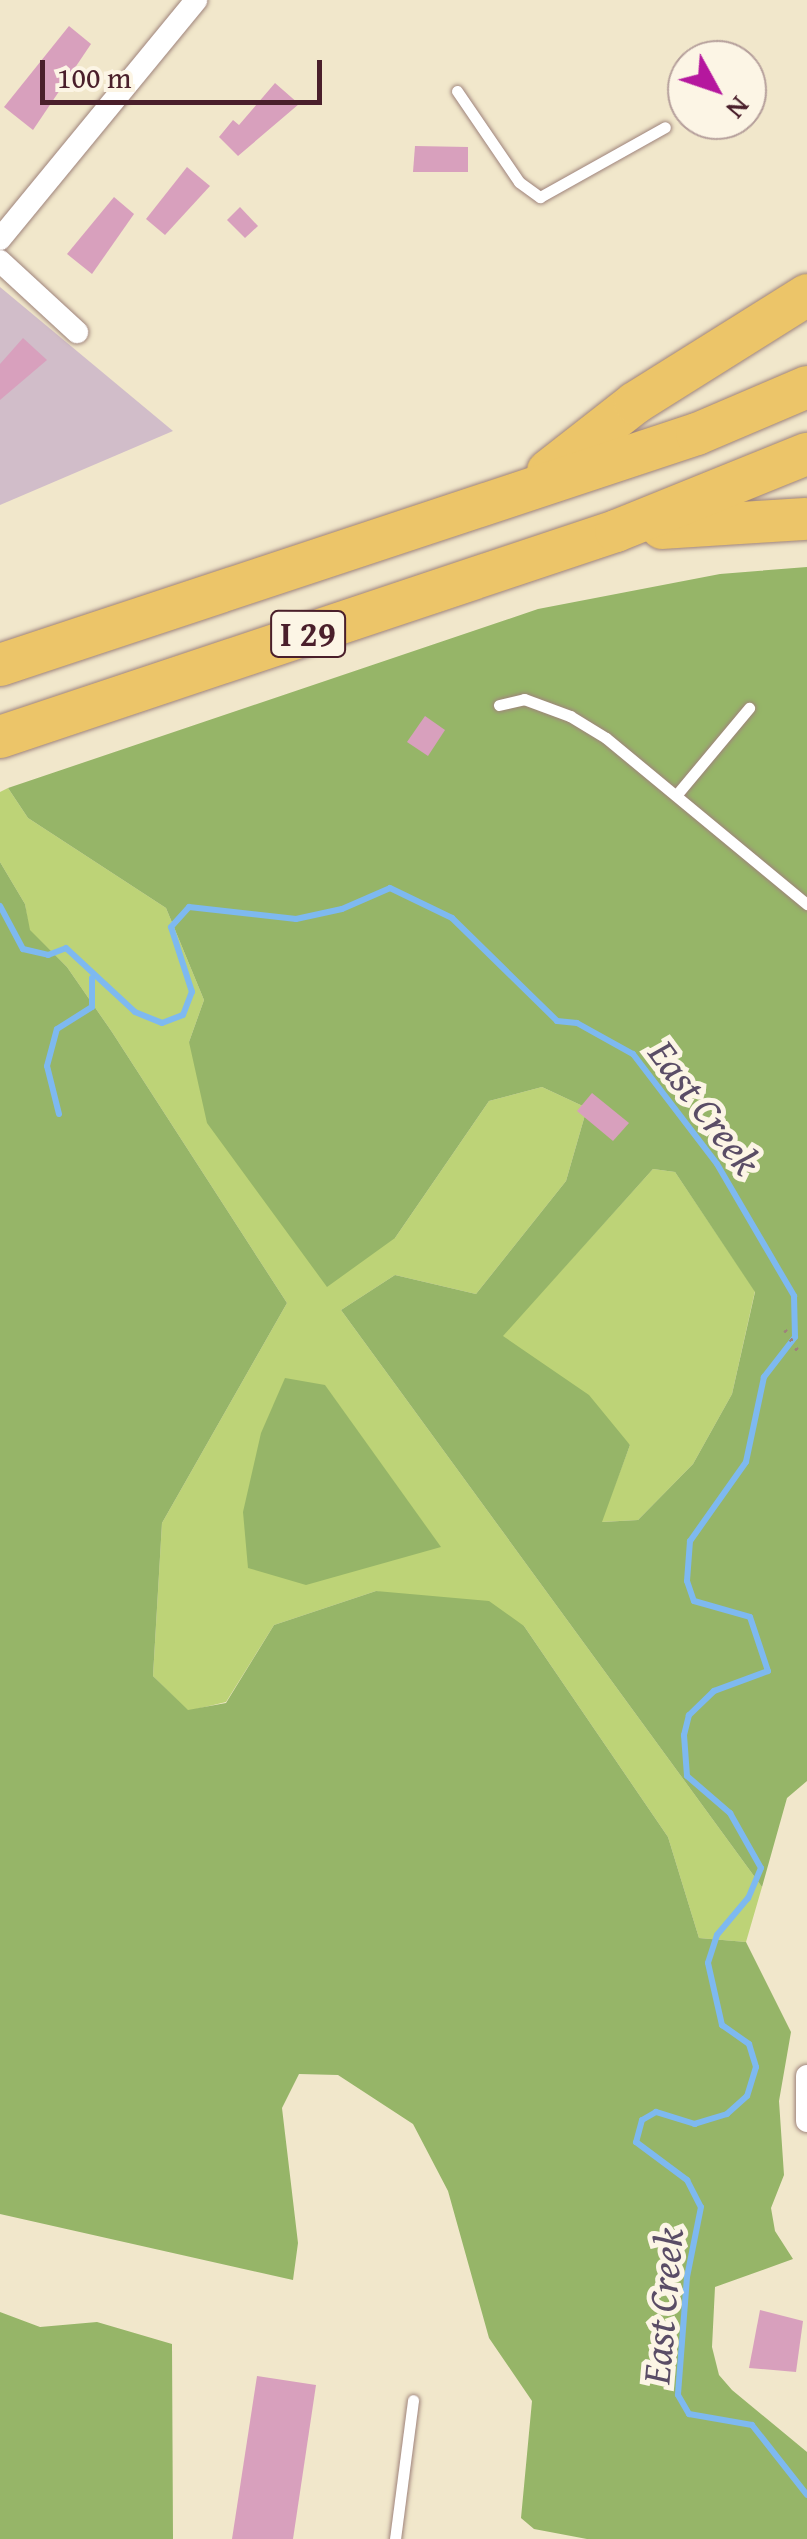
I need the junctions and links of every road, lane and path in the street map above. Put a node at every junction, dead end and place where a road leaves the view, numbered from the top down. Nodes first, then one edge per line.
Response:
1 (196, 0) edge
2 (457, 91) dead end
3 (665, 127) dead end
4 (0, 239) edge
5 (0, 261) edge
6 (807, 295) edge
7 (77, 332) dead end
8 (807, 387) edge
9 (807, 454) edge
10 (524, 490) junction
11 (807, 519) edge
12 (616, 531) junction
13 (0, 665) edge
14 (499, 704) dead end
15 (749, 708) dead end
16 (0, 738) edge
17 (678, 792) junction
18 (807, 904) edge
19 (785, 1330) dead end
20 (801, 1357) dead end
21 (807, 2076) edge
22 (807, 2121) edge
23 (414, 2400) dead end
24 (396, 2539) edge

1 - 4 street
2 - 3 lane
5 - 7 street
6 - 10 highway
8 - 10 highway, I 29
9 - 12 highway, I 29
10 - 13 highway, I 29
11 - 12 highway
12 - 16 highway, I 29
14 - 17 lane
15 - 17 lane
17 - 18 lane
19 - 20 path
21 - 22 street
23 - 24 lane

